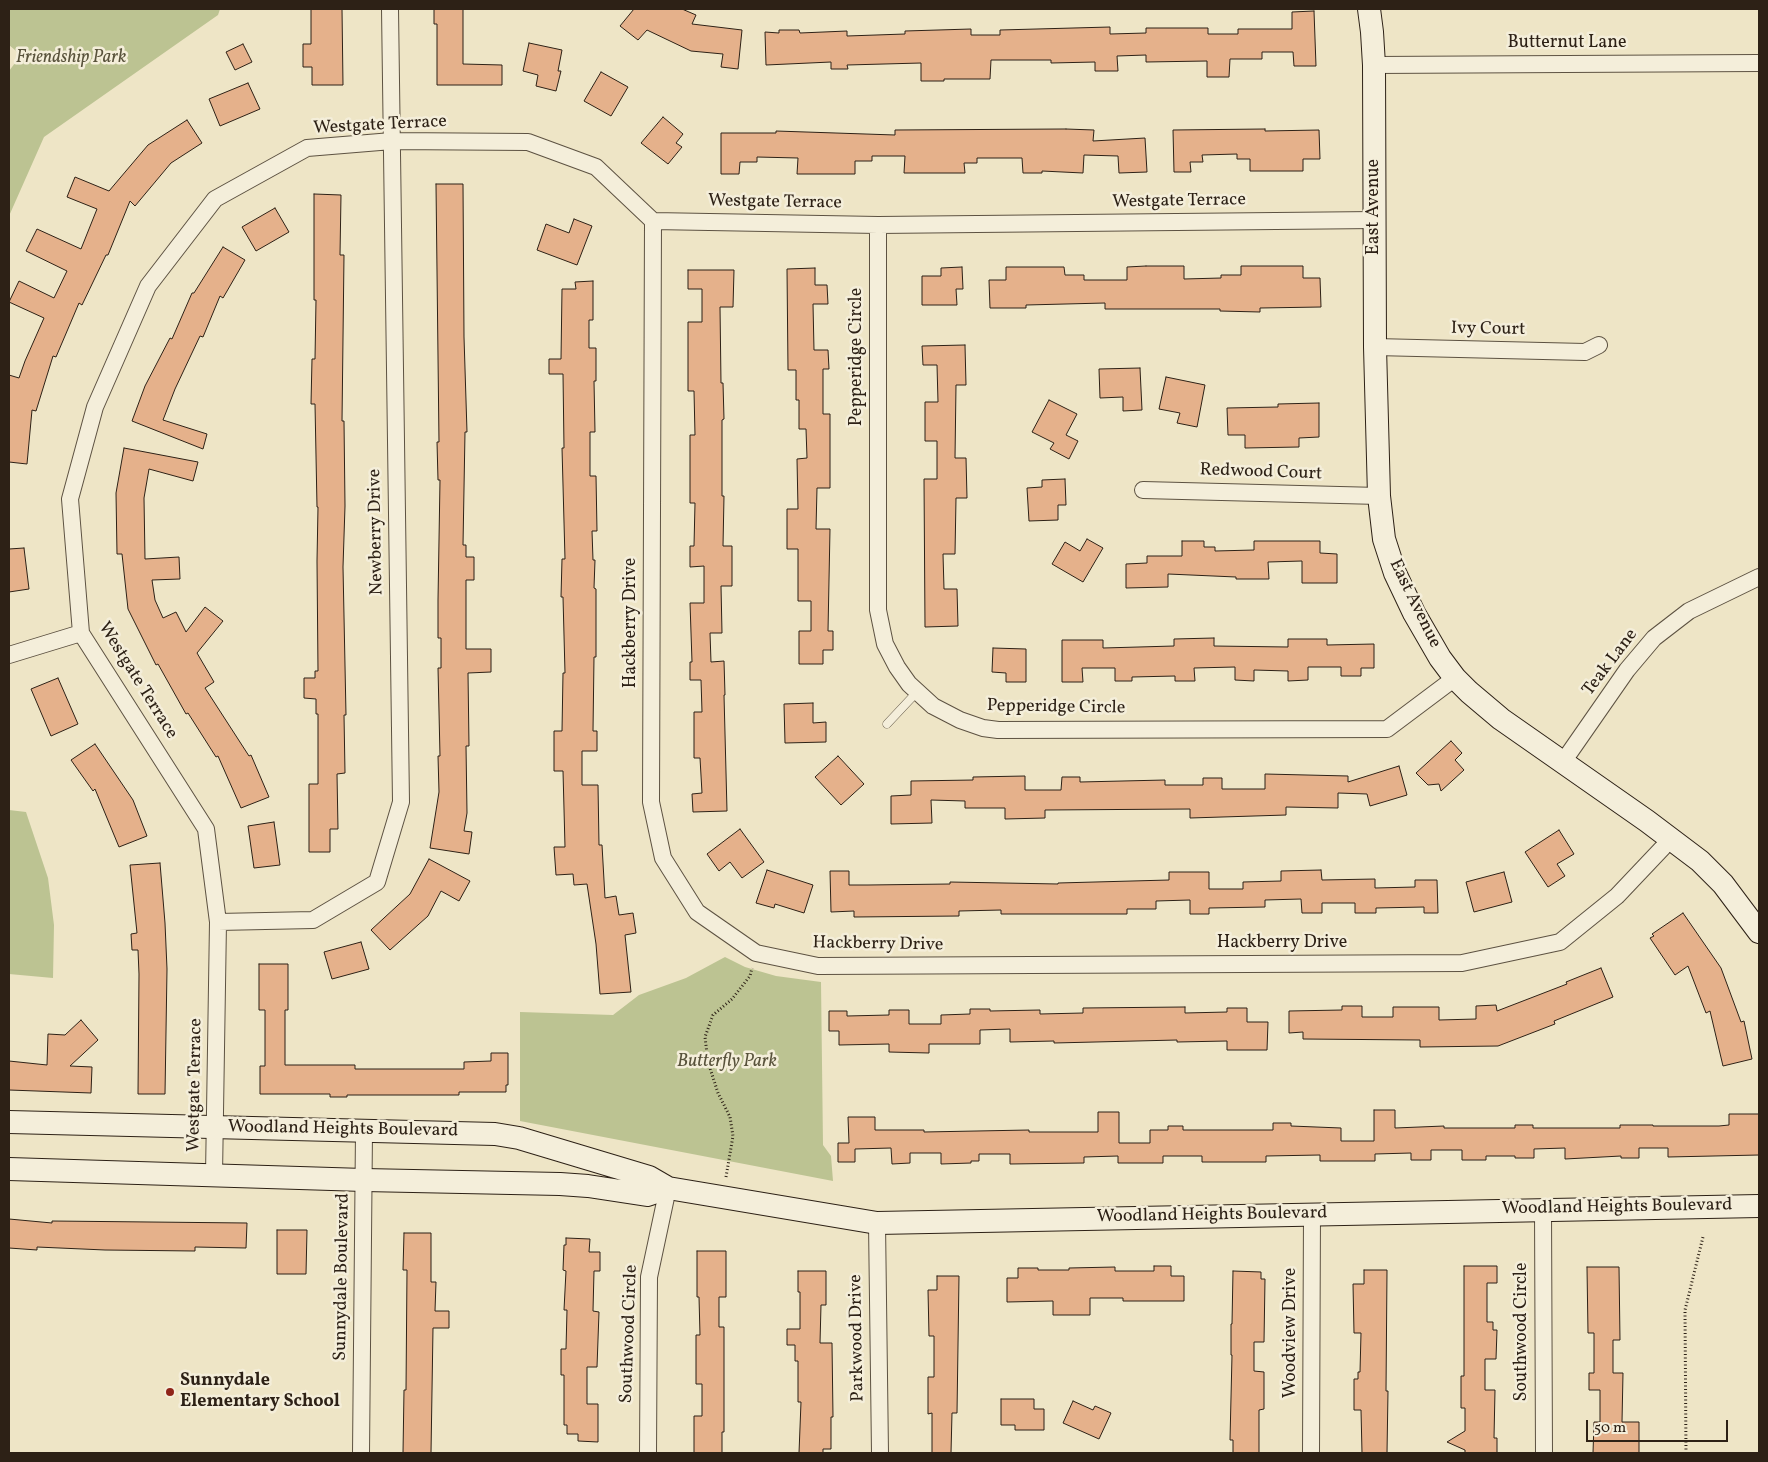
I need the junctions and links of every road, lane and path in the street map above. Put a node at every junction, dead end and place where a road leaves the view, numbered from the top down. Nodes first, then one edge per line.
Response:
1 (390, 9) edge
2 (1368, 9) edge
3 (1759, 63) edge
4 (1374, 64) junction
5 (392, 141) junction
6 (1375, 220) junction
7 (653, 221) junction
8 (878, 225) junction
9 (1599, 345) dead end
10 (1375, 348) junction
11 (1143, 490) dead end
12 (1378, 496) junction
13 (1759, 578) edge
14 (80, 633) junction
15 (9, 655) edge
16 (1455, 678) junction
17 (917, 692) junction
18 (887, 724) dead end
19 (1563, 762) junction
20 (1671, 838) junction
21 (218, 922) junction
22 (1759, 932) edge
23 (756, 954) junction
24 (9, 1122) edge
25 (216, 1128) junction
26 (364, 1131) junction
27 (9, 1169) edge
28 (214, 1176) junction
29 (364, 1180) junction
30 (668, 1188) junction
31 (722, 1197) junction
32 (1759, 1206) edge
33 (1543, 1210) junction
34 (1312, 1213) junction
35 (877, 1223) junction
36 (1703, 1237) dead end
37 (361, 1453) edge
38 (648, 1453) edge
39 (880, 1453) edge
40 (1312, 1453) edge
41 (1544, 1453) edge
42 (1686, 1453) edge

1 - 5 street, Newberry Drive
2 - 4 street, East Avenue
3 - 4 street, Butternut Lane
4 - 6 street, East Avenue
5 - 7 street, Westgate Terrace
5 - 14 street, Westgate Terrace
5 - 21 street, Newberry Drive
6 - 8 street, Westgate Terrace
6 - 10 street, East Avenue
7 - 8 street, Westgate Terrace
7 - 23 street, Hackberry Drive
8 - 17 street, Pepperidge Circle
9 - 10 street, Ivy Court
10 - 12 street, East Avenue
11 - 12 street, Redwood Court
12 - 16 street, East Avenue
13 - 19 street, Teak Lane
14 - 15 street
14 - 21 street, Westgate Terrace
16 - 17 street, Pepperidge Circle
16 - 19 street, East Avenue
17 - 18 lane
19 - 20 street, East Avenue
20 - 22 street, East Avenue
20 - 23 street, Hackberry Drive
21 - 25 street, Westgate Terrace
23 - 31 path
24 - 25 street, Woodland Heights Boulevard
25 - 26 street, Woodland Heights Boulevard
25 - 28 street, Westgate Terrace
26 - 29 street, Sunnydale Boulevard
26 - 30 street, Woodland Heights Boulevard
27 - 28 street, Woodland Heights Boulevard
28 - 29 street, Woodland Heights Boulevard
29 - 30 street, Woodland Heights Boulevard
29 - 37 street, Sunnydale Boulevard
30 - 31 street, Woodland Heights Boulevard
30 - 38 street, Southwood Circle
31 - 35 street, Woodland Heights Boulevard
32 - 33 street, Woodland Heights Boulevard
33 - 34 street, Woodland Heights Boulevard
33 - 41 street, Southwood Circle
34 - 35 street, Woodland Heights Boulevard
34 - 40 street, Woodview Drive
35 - 39 street, Parkwood Drive
36 - 42 path

